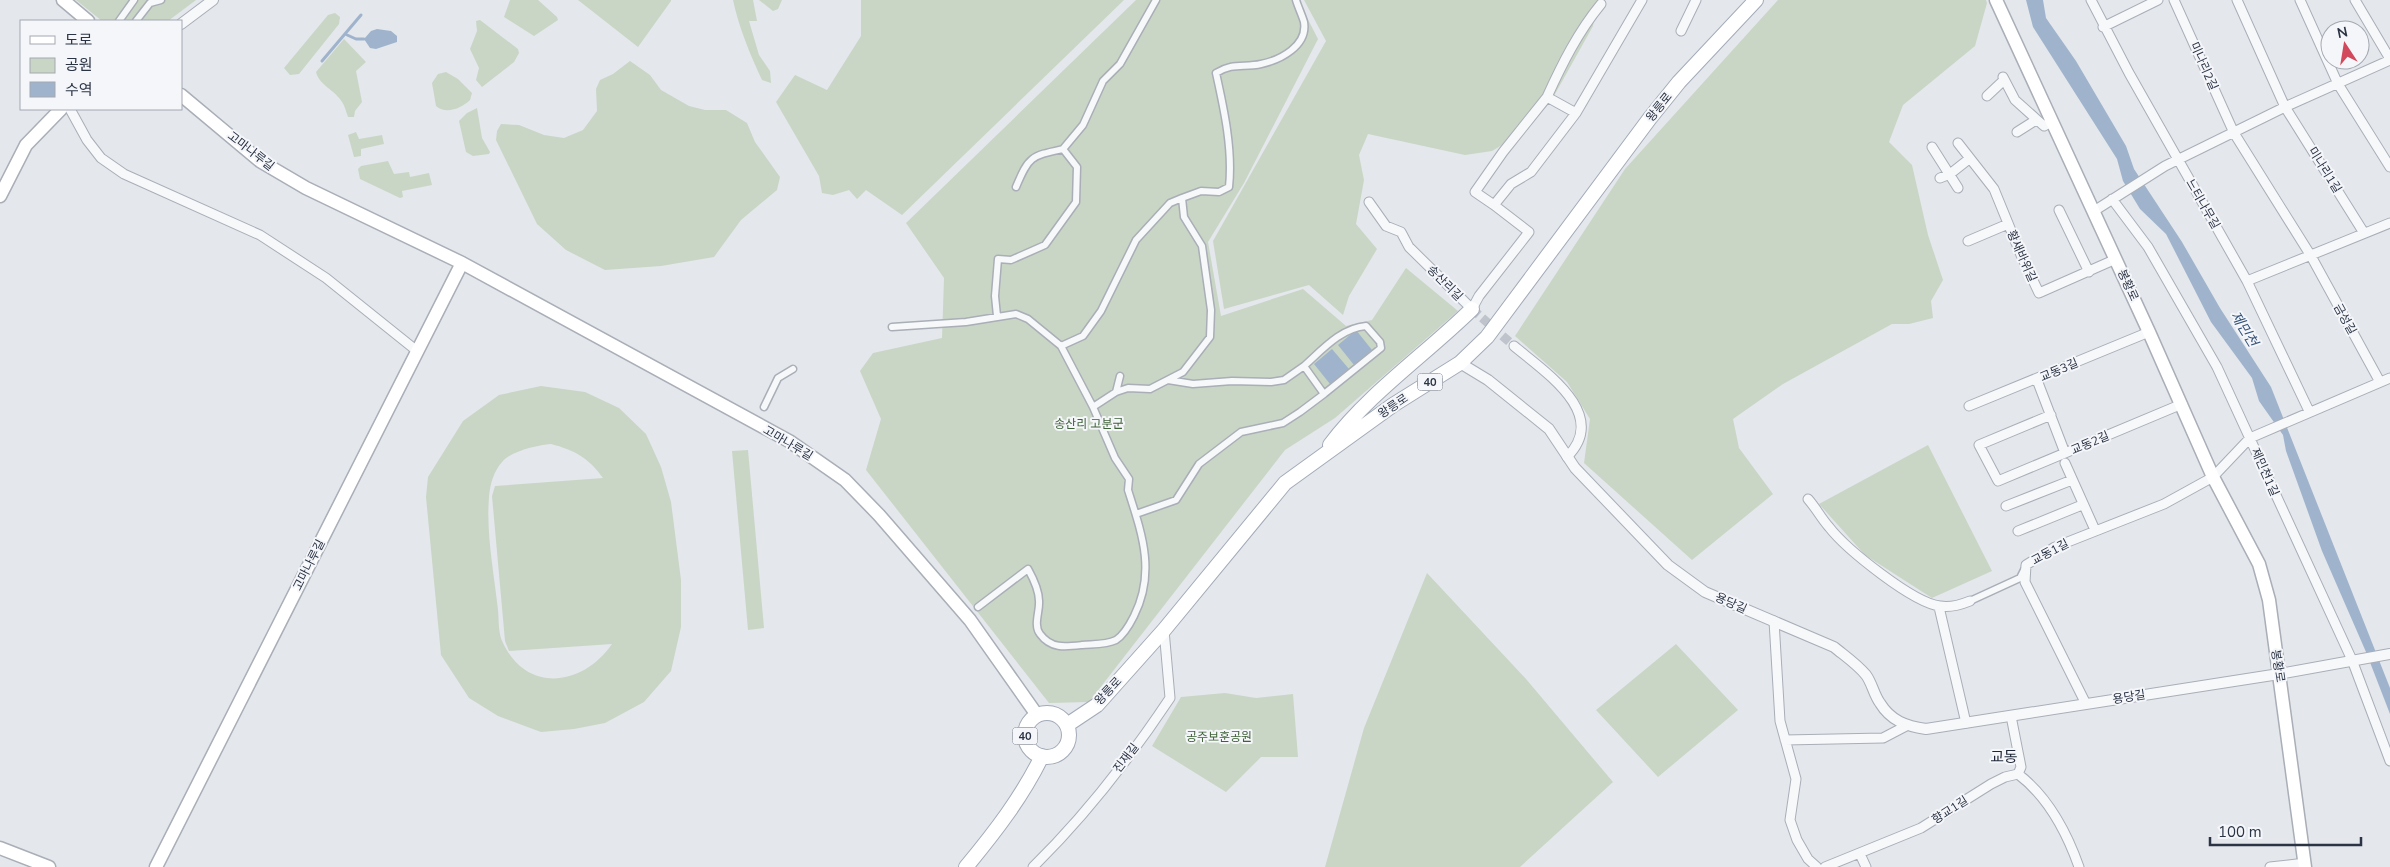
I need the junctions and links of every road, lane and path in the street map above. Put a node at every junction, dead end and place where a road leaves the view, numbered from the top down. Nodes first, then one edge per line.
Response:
1 (63, 0) edge
2 (134, 0) edge
3 (161, 0) edge
4 (213, 0) edge
5 (1156, 0) edge
6 (1296, 0) edge
7 (1642, 0) edge
8 (1696, 0) edge
9 (1756, 0) edge
10 (1996, 0) edge
11 (2091, 0) edge
12 (2158, 0) edge
13 (2174, 0) edge
14 (2237, 0) edge
15 (2300, 0) edge
16 (2355, 0) edge
17 (1601, 4) dead end
18 (87, 20) edge
19 (120, 20) edge
20 (137, 20) edge
21 (182, 23) edge
22 (2103, 27) junction
23 (1681, 31) dead end
24 (2390, 59) edge
25 (2338, 84) junction
26 (182, 96) edge
27 (1987, 96) dead end
28 (1547, 97) junction
29 (2285, 108) junction
30 (60, 110) edge
31 (71, 110) edge
32 (1576, 113) junction
33 (2036, 120) junction
34 (2051, 122) junction
35 (2017, 132) dead end
36 (2234, 133) junction
37 (1958, 143) dead end
38 (1932, 147) dead end
39 (1063, 149) junction
40 (1970, 160) junction
41 (2178, 161) junction
42 (2390, 167) edge
43 (1950, 174) junction
44 (1940, 178) dead end
45 (1016, 186) dead end
46 (1958, 188) dead end
47 (0, 196) edge
48 (1182, 198) junction
49 (2112, 198) junction
50 (1369, 202) dead end
51 (1494, 205) junction
52 (2059, 210) dead end
53 (2094, 212) junction
54 (2390, 223) edge
55 (2008, 224) junction
56 (2364, 233) junction
57 (1968, 241) dead end
58 (2311, 256) junction
59 (2116, 259) junction
60 (462, 263) junction
61 (2089, 272) junction
62 (2247, 280) junction
63 (1472, 309) junction
64 (997, 316) junction
65 (892, 327) dead end
66 (2149, 332) junction
67 (1061, 346) junction
68 (1514, 346) tunnel mouth
69 (417, 351) junction
70 (1460, 364) junction
71 (1304, 366) junction
72 (793, 370) dead end
73 (1120, 376) dead end
74 (2390, 378) edge
75 (1168, 380) junction
76 (2037, 380) junction
77 (2380, 382) junction
78 (1116, 392) junction
79 (1324, 394) junction
80 (2182, 404) junction
81 (1969, 406) dead end
82 (764, 407) dead end
83 (1093, 407) junction
84 (2309, 411) junction
85 (2051, 415) junction
86 (2250, 438) junction
87 (1321, 457) junction
88 (1567, 457) junction
89 (2065, 458) junction
90 (2213, 477) junction
91 (2072, 480) junction
92 (1808, 499) dead end
93 (2082, 504) junction
94 (2006, 506) dead end
95 (1136, 514) junction
96 (2094, 530) junction
97 (2018, 531) dead end
98 (2026, 565) junction
99 (1970, 601) joint
100 (1939, 606) junction
101 (978, 607) dead end
102 (1774, 621) junction
103 (1164, 630) junction
104 (2390, 654) edge
105 (2352, 660) junction
106 (2279, 674) junction
107 (2086, 704) junction
108 (1037, 715) junction
109 (2012, 716) junction
110 (1966, 723) junction
111 (1067, 726) junction
112 (1906, 726) junction
113 (1785, 740) junction
114 (1042, 756) junction
115 (2390, 761) edge
116 (2018, 774) junction
117 (0, 848) edge
118 (1860, 854) junction
119 (2305, 865) edge
120 (48, 867) edge
121 (156, 867) edge
122 (966, 867) edge
123 (1034, 867) edge
124 (1817, 867) edge
125 (1825, 867) edge
126 (1866, 867) edge
127 (2079, 867) edge
128 (2270, 867) edge

1 - 18 main road
2 - 19 street
3 - 20 street
4 - 21 street
5 - 39 street
6 - 48 street
7 - 32 street
8 - 23 street
9 - 70 main road, 왕릉로 / 40
10 - 34 main road, 봉황로
11 - 22 street, 느티나무길
12 - 22 street
13 - 36 street, 미나리2길
14 - 29 street
15 - 25 street
16 - 24 street
17 - 28 street
22 - 41 street, 느티나무길
24 - 25 street
25 - 29 street
25 - 42 street
26 - 60 main road, 고마나루길
27 - 33 street
28 - 32 street
28 - 51 street
29 - 36 street
29 - 56 street, 미나리1길
30 - 47 main road
31 - 69 street
32 - 51 street
33 - 34 street
33 - 35 street
34 - 53 main road, 봉황로
36 - 41 street
36 - 58 street
37 - 40 street, 황새바위길
38 - 43 street
39 - 45 street
39 - 64 street
40 - 43 street
40 - 55 street, 황새바위길
41 - 49 street
41 - 62 street, 느티나무길
43 - 44 street
43 - 46 street
48 - 67 street
48 - 75 street
49 - 53 street
49 - 86 street, 제민천1길
50 - 63 street, 송산리길
51 - 63 street
52 - 61 street
53 - 59 main road, 봉황로
54 - 56 street
55 - 57 street, 황새바위길
55 - 61 street, 황새바위길
56 - 58 street
58 - 62 street
58 - 77 street, 금성길
59 - 61 street, 황새바위길
59 - 66 main road, 봉황로
60 - 69 main road, 고마나루길
60 - 108 main road, 고마나루길
62 - 84 street, 느티나무길
63 - 87 main road
64 - 65 street
64 - 67 street
66 - 76 street, 교동3길
66 - 80 main road, 봉황로
67 - 83 street
68 - 88 street
69 - 121 main road, 고마나루길
70 - 87 main road, 왕릉로 / 40
70 - 88 street, 용당길
71 - 75 street
71 - 79 street
71 - 79 street
72 - 82 street
73 - 78 street
74 - 77 street
75 - 78 street
76 - 81 street, 교동3길
76 - 85 street
77 - 84 street
78 - 83 street
79 - 95 street
80 - 89 street, 교동2길
80 - 90 main road, 봉황로
83 - 95 street
84 - 86 street
85 - 89 street
85 - 89 street, 교동2길
86 - 90 street
86 - 105 street, 제민천1길
87 - 103 main road, 왕릉로 / 40
88 - 102 street, 용당길
89 - 91 street
90 - 96 street, 교동1길
90 - 106 main road, 봉황로
91 - 93 street
91 - 94 street
92 - 100 street
93 - 96 street
93 - 97 street
95 - 101 street
96 - 98 street, 교동1길
98 - 99 street
98 - 107 street, 교동1길
99 - 100 street
100 - 110 street
102 - 112 street, 용당길
102 - 113 street
103 - 111 main road, 왕릉로 / 40
103 - 123 street, 진재길
104 - 105 street, 용당길
105 - 106 street, 용당길
105 - 115 street, 제민천1길
106 - 107 street, 용당길
106 - 119 main road, 봉황로
107 - 109 street, 용당길
108 - 111 main road, 40
108 - 114 main road, 40
109 - 110 street, 용당길
109 - 116 street
110 - 112 street, 용당길
111 - 114 main road, 40
112 - 113 street
113 - 124 street
114 - 122 main road, 40
116 - 118 street, 향교1길
116 - 127 street
117 - 120 main road
118 - 125 street, 향교1길
118 - 126 street
119 - 128 street

